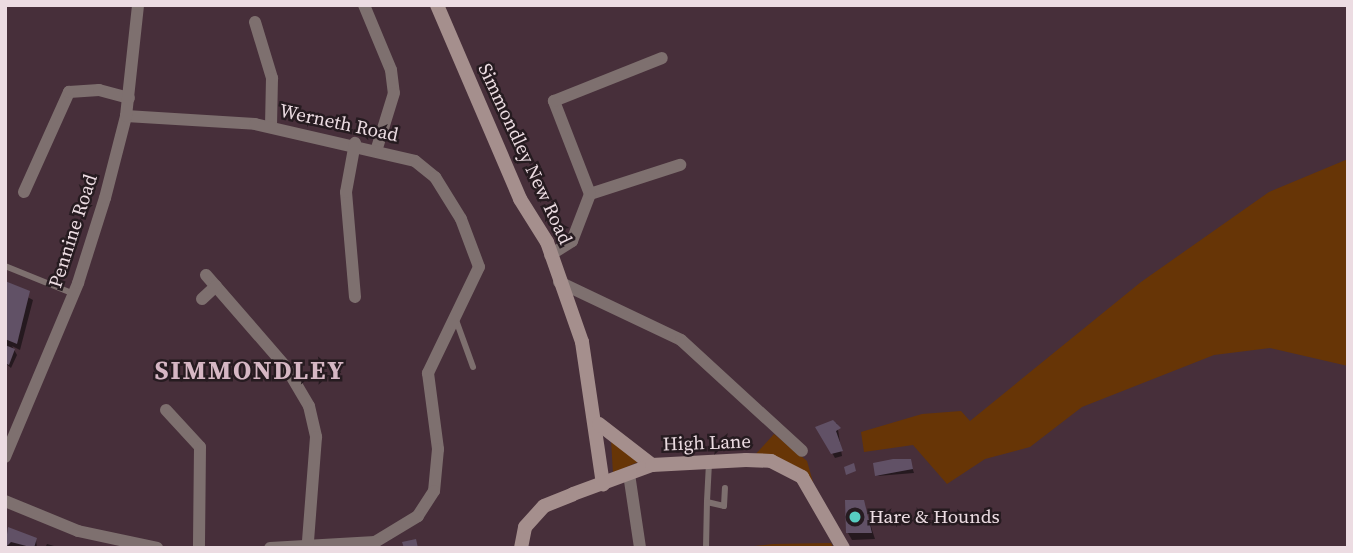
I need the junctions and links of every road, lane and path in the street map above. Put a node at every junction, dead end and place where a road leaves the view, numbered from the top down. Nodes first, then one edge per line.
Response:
1 (138, 5) edge
2 (364, 5) edge
3 (437, 5) edge
4 (255, 22) dead end
5 (662, 58) dead end
6 (129, 98) junction
7 (126, 116) junction
8 (271, 127) junction
9 (355, 143) junction
10 (377, 148) junction
11 (680, 165) dead end
12 (24, 192) dead end
13 (590, 194) junction
14 (551, 255) junction
15 (5, 266) edge
16 (206, 275) dead end
17 (559, 282) junction
18 (216, 286) junction
19 (74, 294) junction
20 (355, 297) dead end
21 (202, 299) dead end
22 (456, 320) junction
23 (472, 367) dead end
24 (166, 410) dead end
25 (599, 424) junction
26 (8, 441) edge
27 (802, 451) dead end
28 (5, 457) edge
29 (709, 463) junction
30 (652, 465) junction
31 (629, 474) junction
32 (603, 484) junction
33 (725, 488) dead end
34 (5, 501) edge
35 (707, 502) junction
36 (308, 542) junction
37 (375, 545) edge
38 (157, 548) edge
39 (199, 548) edge
40 (270, 548) edge
41 (521, 548) edge
42 (640, 548) edge
43 (706, 548) edge
44 (843, 548) edge

1 - 6 street, Pennine Road
2 - 10 street
3 - 14 street, Simmondley New Road
4 - 8 street
5 - 13 street
6 - 7 street, Pennine Road
6 - 12 street
7 - 8 street, Werneth Road
7 - 19 street, Pennine Road
8 - 9 street, Werneth Road
9 - 10 street, Werneth Road
9 - 20 street
10 - 22 street, Werneth Road
11 - 13 street
13 - 14 street
14 - 17 street, Simmondley New Road
15 - 19 lane
16 - 18 street
17 - 25 street, Simmondley New Road
17 - 27 street
18 - 21 street
18 - 36 street
19 - 26 street, Pennine Road
22 - 23 lane
22 - 37 street, Werneth Road
24 - 39 street
25 - 30 street
25 - 32 street, Simmondley New Road
26 - 28 street, Pennine Road
29 - 30 street, High Lane
29 - 35 lane
29 - 44 street, High Lane
30 - 31 street, High Lane
31 - 32 street, High Lane
31 - 42 street
32 - 41 street, High Lane
33 - 35 lane
34 - 38 street
35 - 43 lane
36 - 37 street, Werneth Road
36 - 40 street, Werneth Road

